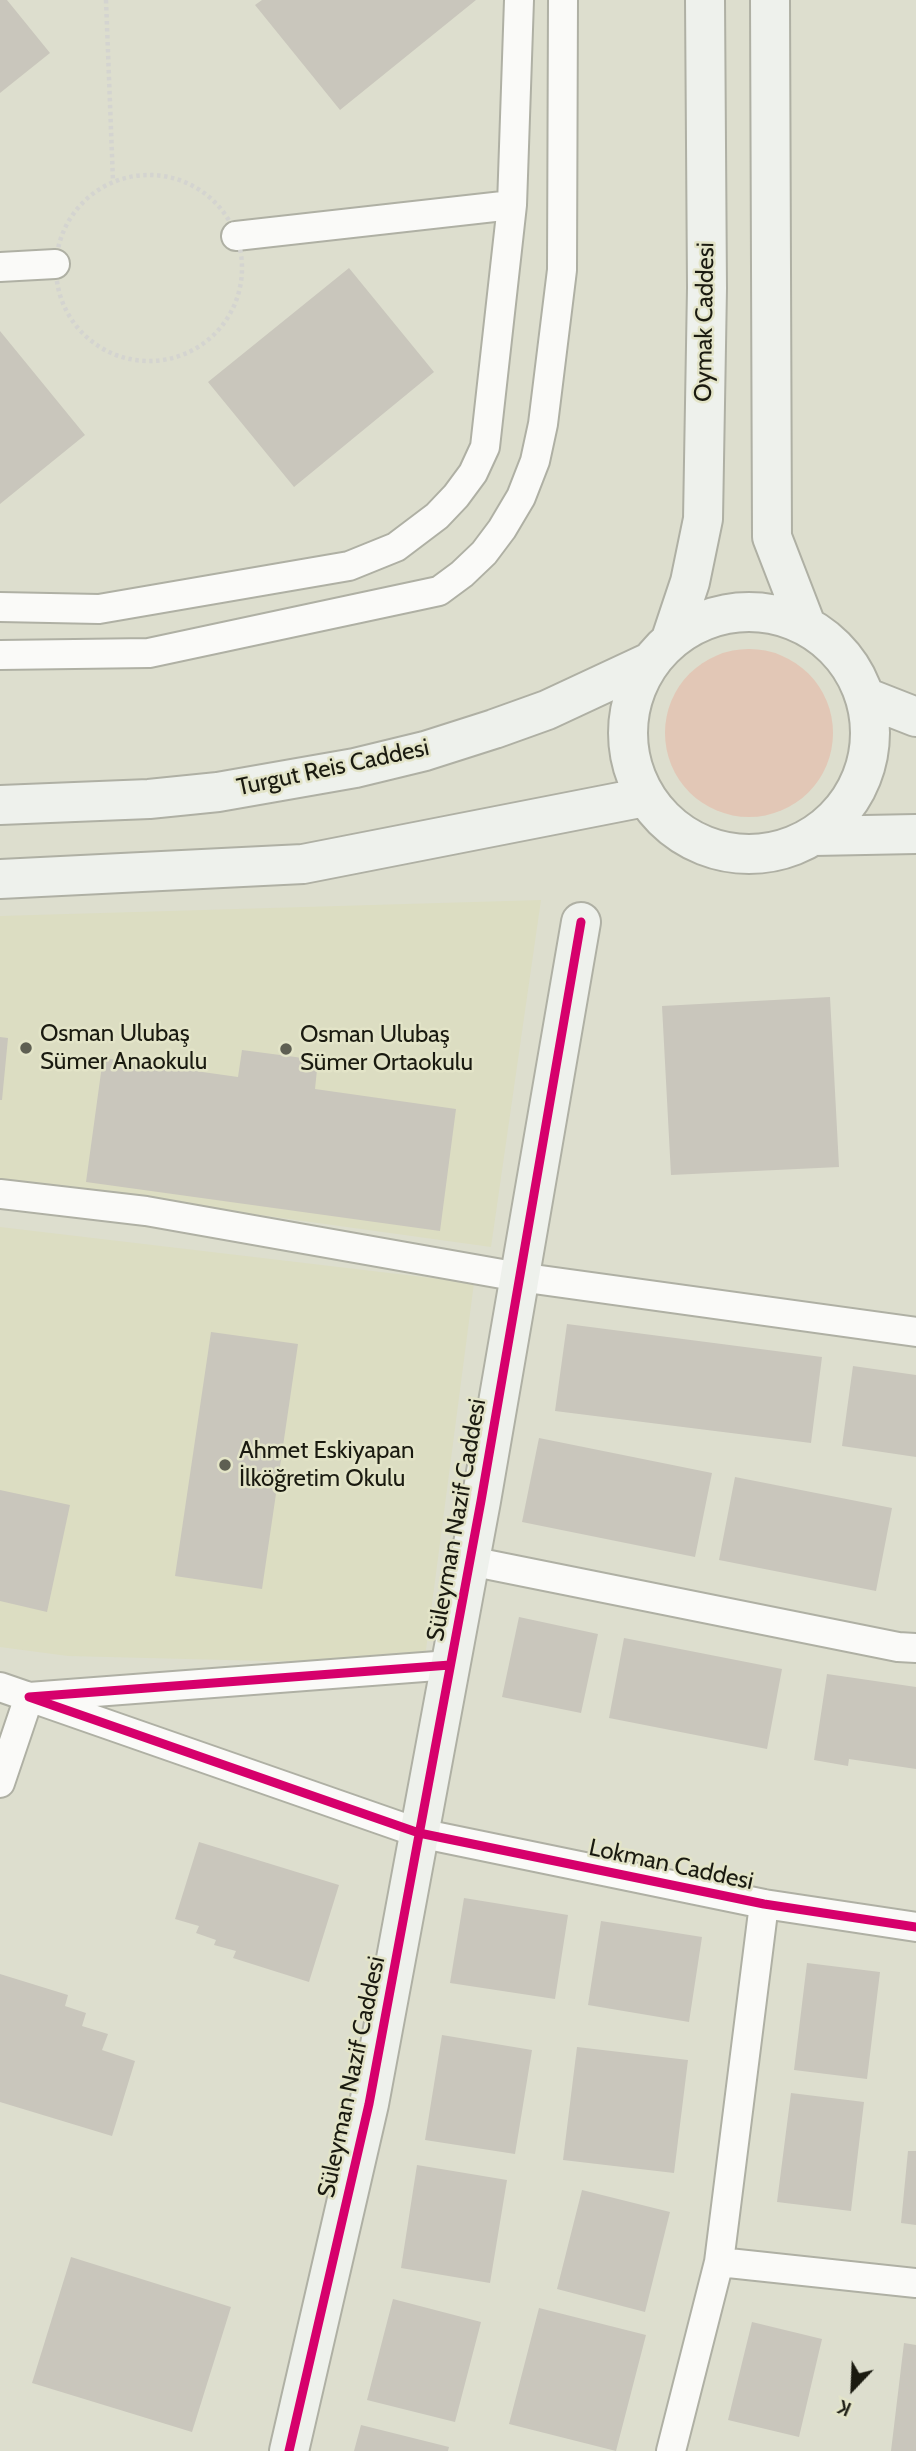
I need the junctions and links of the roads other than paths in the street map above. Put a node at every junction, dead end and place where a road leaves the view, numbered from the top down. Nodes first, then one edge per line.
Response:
1 (519, 0) edge
2 (563, 0) edge
3 (705, 0) edge
4 (770, 0) edge
5 (512, 205) junction
6 (236, 236) road end
7 (55, 264) road end
8 (0, 267) edge
9 (0, 607) edge
10 (806, 625) junction
11 (661, 650) junction
12 (0, 655) edge
13 (865, 697) junction
14 (916, 717) edge
15 (646, 797) junction
16 (0, 804) edge
17 (916, 834) edge
18 (814, 836) junction
19 (0, 879) edge
20 (581, 922) dead end
21 (0, 1194) edge
22 (519, 1277) junction
23 (916, 1332) edge
24 (470, 1560) junction
25 (916, 1648) edge
26 (450, 1665) junction
27 (0, 1687) edge
28 (29, 1697) junction
29 (0, 1783) edge
30 (419, 1833) junction
31 (764, 1904) junction
32 (916, 1927) edge
33 (719, 2262) junction
34 (916, 2283) edge
35 (289, 2451) edge
36 (671, 2451) edge

1 - 5 street
2 - 12 street
3 - 11 street, Oymak Caddesi
4 - 10 street
5 - 6 street
5 - 9 street
7 - 8 street
10 - 11 street
10 - 13 street
11 - 15 street
11 - 16 street, Turgut Reis Caddesi
13 - 14 street
13 - 18 street
15 - 18 street
15 - 19 street
17 - 18 street
20 - 22 street, Süleyman Nazif Caddesi
21 - 22 street
22 - 23 street
22 - 24 street, Süleyman Nazif Caddesi
24 - 25 street
24 - 26 street, Süleyman Nazif Caddesi
26 - 28 street
26 - 30 street, Süleyman Nazif Caddesi
27 - 28 street, Lokman Caddesi
28 - 29 street
28 - 30 street, Lokman Caddesi
30 - 31 street, Lokman Caddesi
30 - 35 street, Süleyman Nazif Caddesi
31 - 32 street, Lokman Caddesi
31 - 33 street
33 - 34 street
33 - 36 street

